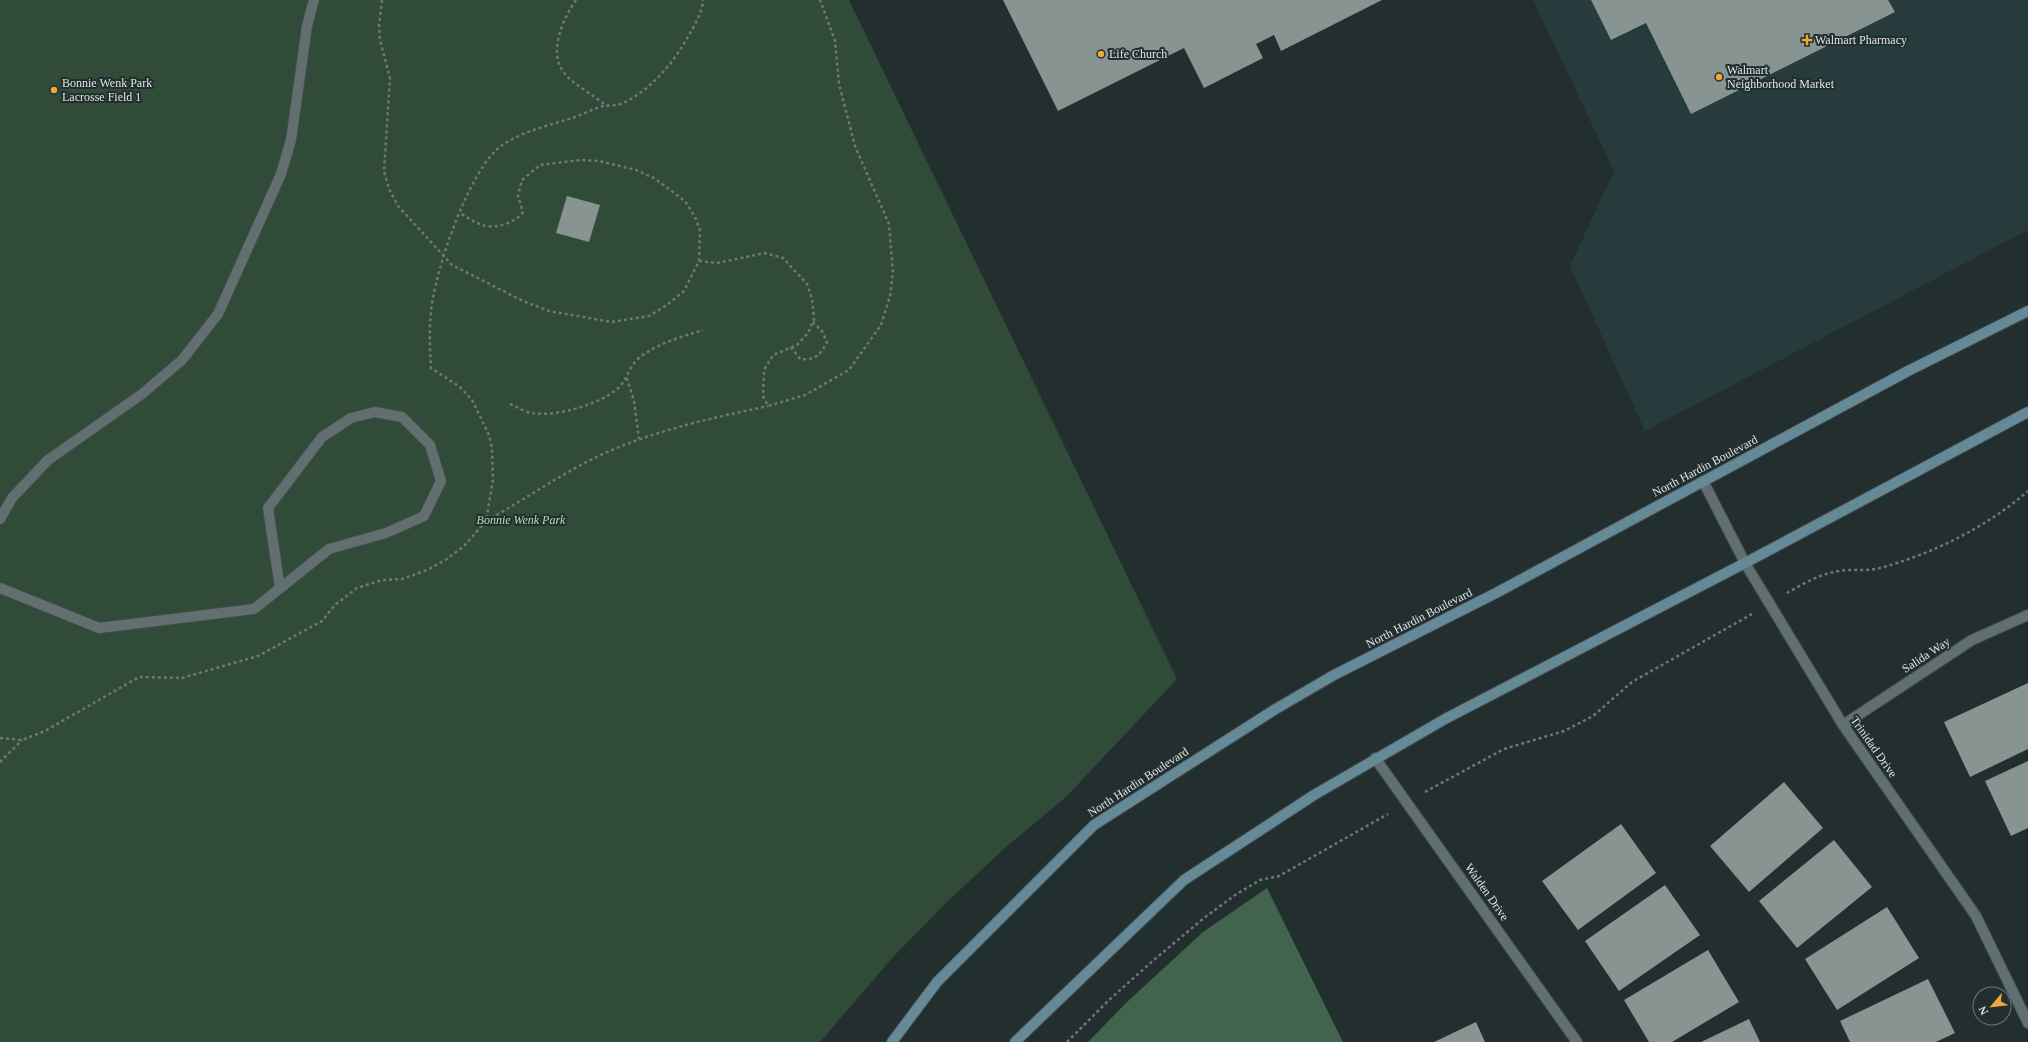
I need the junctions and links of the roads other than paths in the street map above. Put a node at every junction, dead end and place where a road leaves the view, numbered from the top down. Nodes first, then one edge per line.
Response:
1 (314, 0) edge
2 (2028, 311) edge
3 (2028, 412) edge
4 (1703, 481) junction
5 (0, 519) edge
6 (1745, 563) junction
7 (0, 588) edge
8 (280, 588) junction
9 (2028, 615) edge
10 (1843, 725) junction
11 (1375, 758) junction
12 (2028, 1023) edge
13 (892, 1042) edge
14 (1015, 1042) edge
15 (1577, 1042) edge

1 - 5 street
2 - 4 main road, North Hardin Boulevard
3 - 6 main road
4 - 6 street, Trinidad Drive
4 - 13 main road, North Hardin Boulevard
6 - 10 street, Trinidad Drive
6 - 11 main road
7 - 8 street
8 - 8 street
9 - 10 street, Salida Way
10 - 12 street, Trinidad Drive
11 - 14 main road
11 - 15 street, Walden Drive

